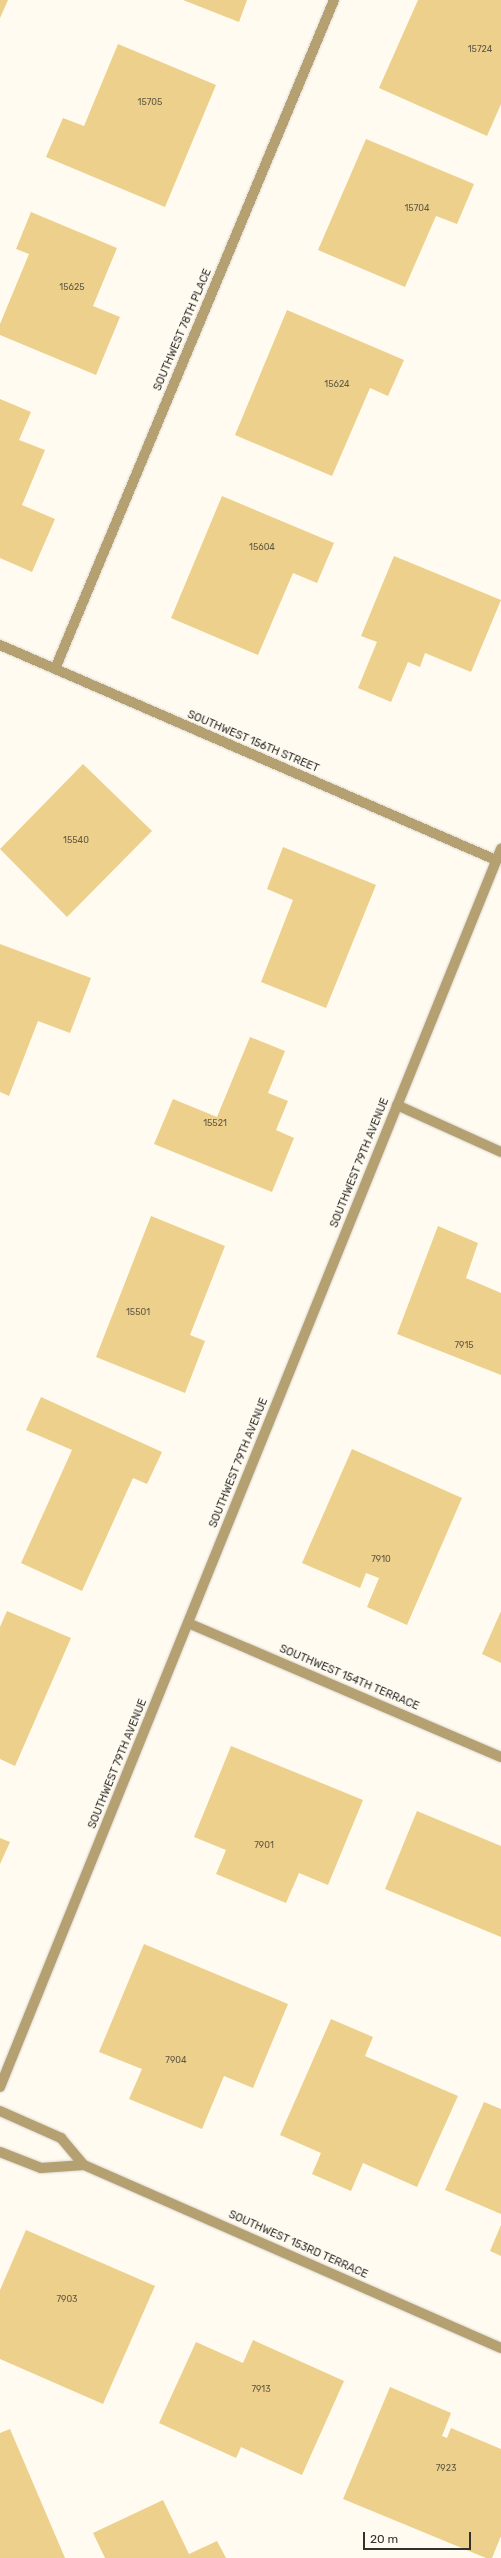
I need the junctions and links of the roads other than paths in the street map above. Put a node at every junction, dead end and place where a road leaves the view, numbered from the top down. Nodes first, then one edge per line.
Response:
1 (334, 0) edge
2 (0, 645) edge
3 (55, 669) junction
4 (501, 849) edge
5 (496, 860) junction
6 (397, 1105) junction
7 (501, 1152) edge
8 (188, 1622) junction
9 (501, 1757) edge
10 (0, 2087) edge
11 (0, 2111) edge
12 (0, 2152) edge
13 (84, 2165) junction
14 (501, 2348) edge

1 - 3 street, SOUTHWEST 78TH PLACE
2 - 3 street, SOUTHWEST 156TH STREET
3 - 5 street, SOUTHWEST 156TH STREET
4 - 5 street, SOUTHWEST 79TH AVENUE
5 - 6 street, SOUTHWEST 79TH AVENUE
6 - 7 street
6 - 8 street, SOUTHWEST 79TH AVENUE
8 - 9 street, SOUTHWEST 154TH TERRACE
8 - 10 street, SOUTHWEST 79TH AVENUE
11 - 13 street, SOUTHWEST 153RD TERRACE
12 - 13 street, SOUTHWEST 153RD TERRACE
13 - 14 street, SOUTHWEST 153RD TERRACE

